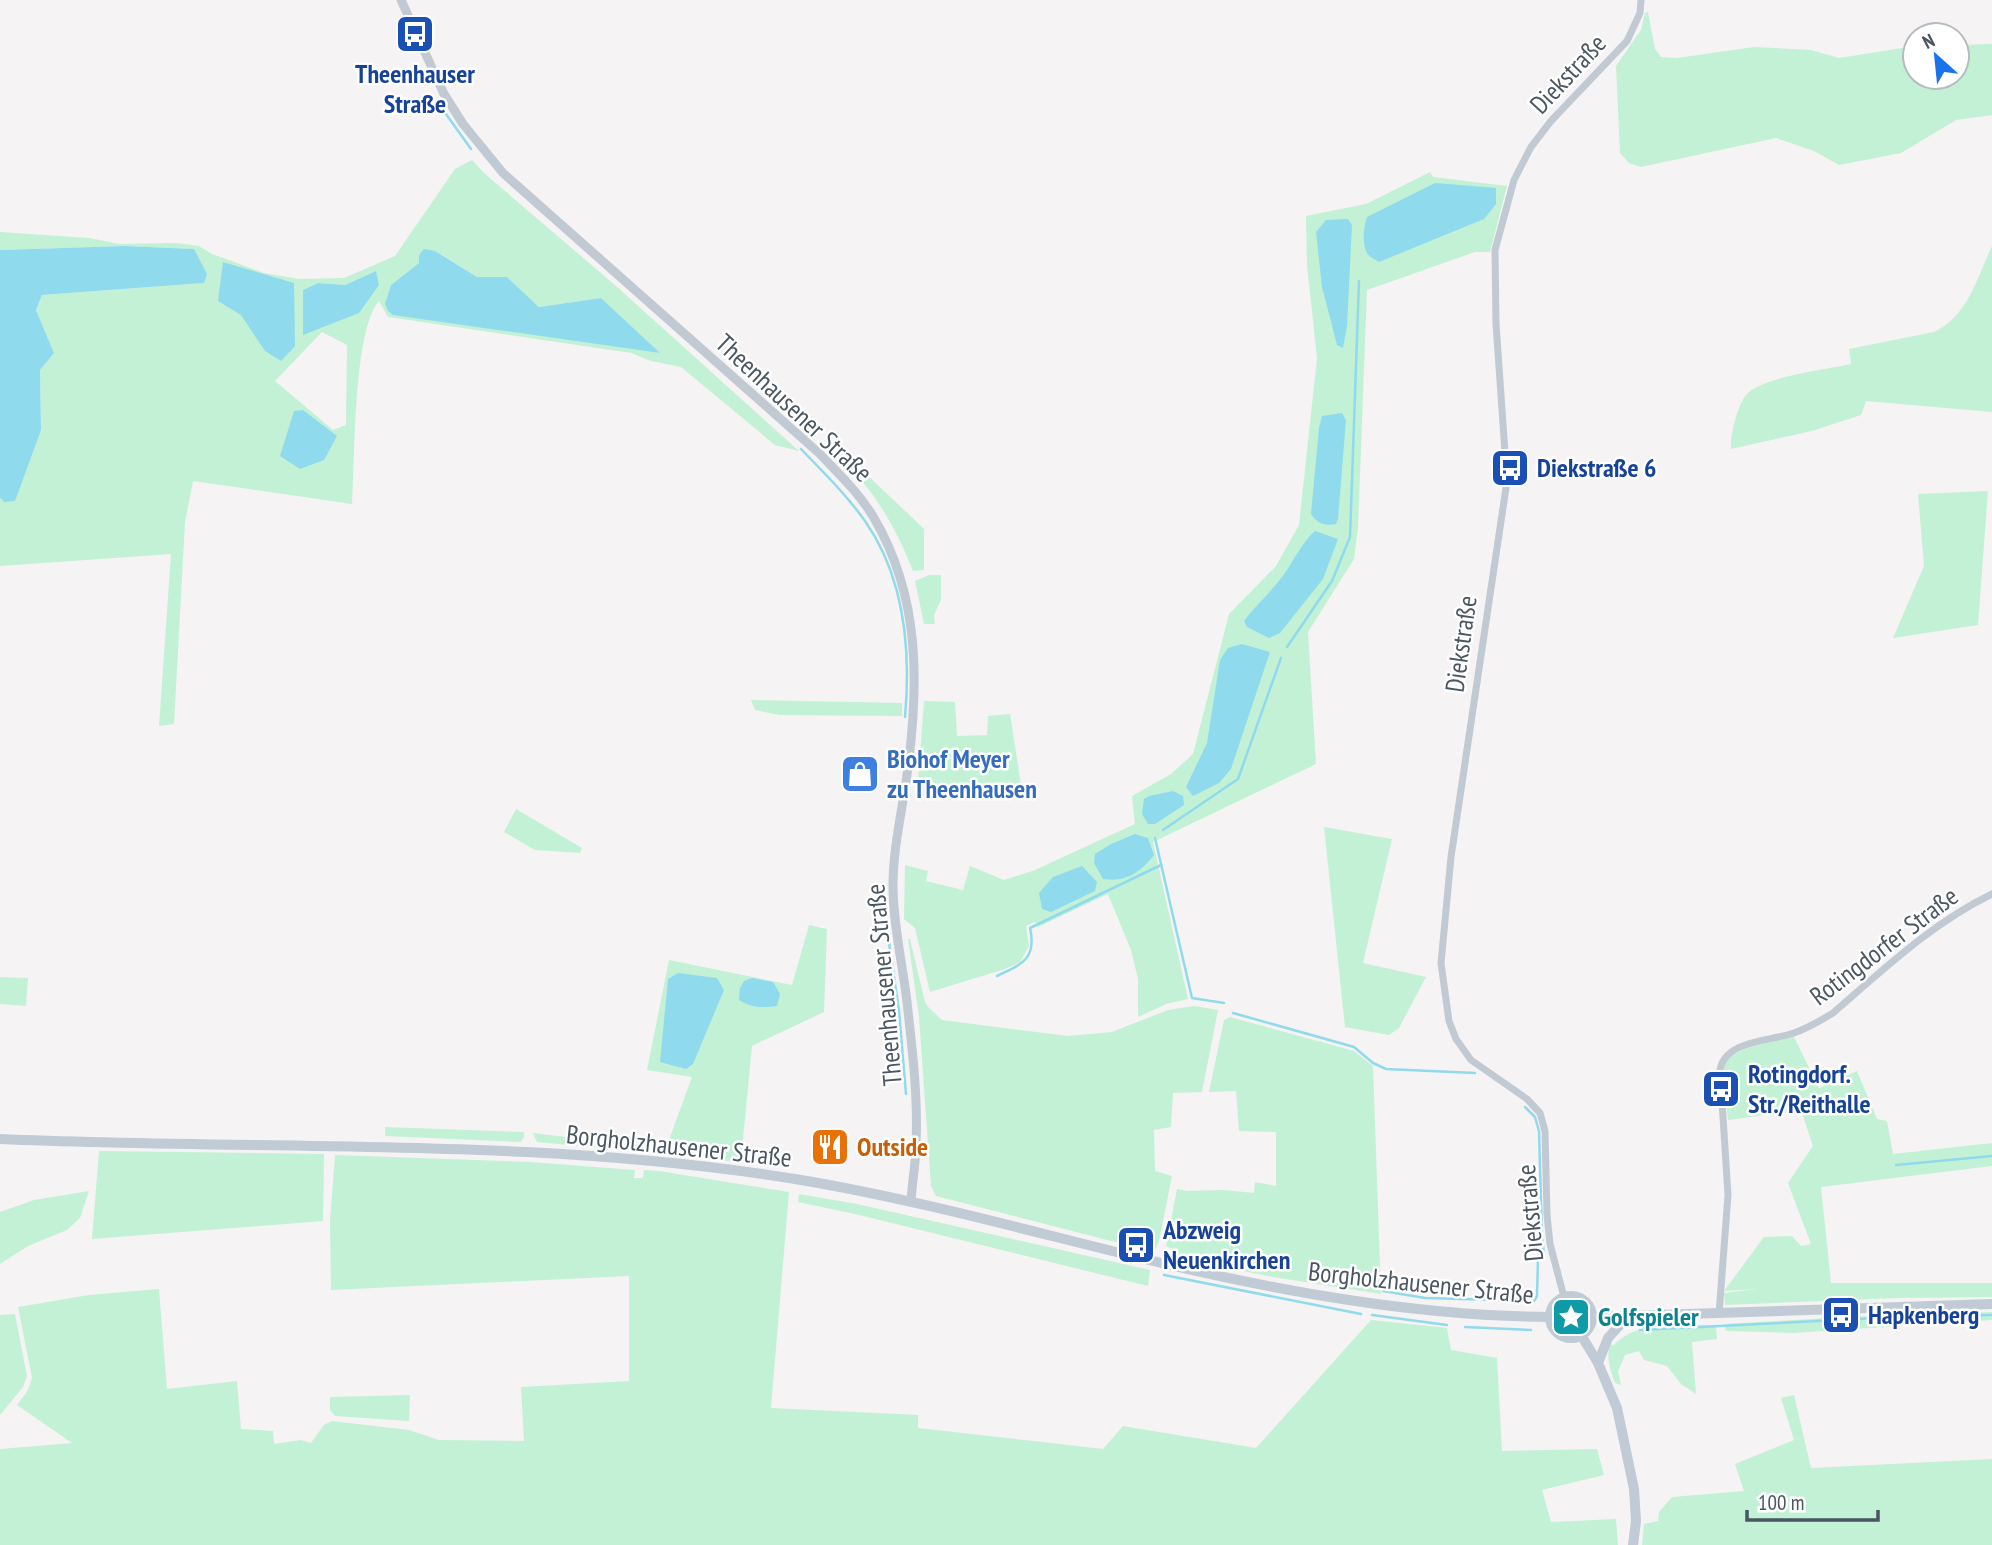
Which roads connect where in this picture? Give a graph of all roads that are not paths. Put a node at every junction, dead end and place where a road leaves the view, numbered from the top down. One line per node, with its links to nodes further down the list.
1 (401, 0): 5 (street, Theenhausener Straße)
2 (1641, 0): 6 (street, Diekstraße)
3 (1992, 894): 8 (street, Rotingdorfer Straße)
4 (0, 1139): 5 (main road, Borgholzhausener Straße)
5 (911, 1202): 9 (main road, Borgholzhausener Straße)
6 (1564, 1297): 9 (main road); 11 (main road)
7 (1992, 1304): 8 (main road)
8 (1718, 1314): 10 (main road)
9 (1550, 1317): 12 (main road)
10 (1627, 1317): 11 (main road); 13 (main road)
11 (1592, 1318): 12 (main road)
12 (1581, 1335): 13 (main road)
13 (1598, 1363): 14 (main road)
14 (1633, 1545)

